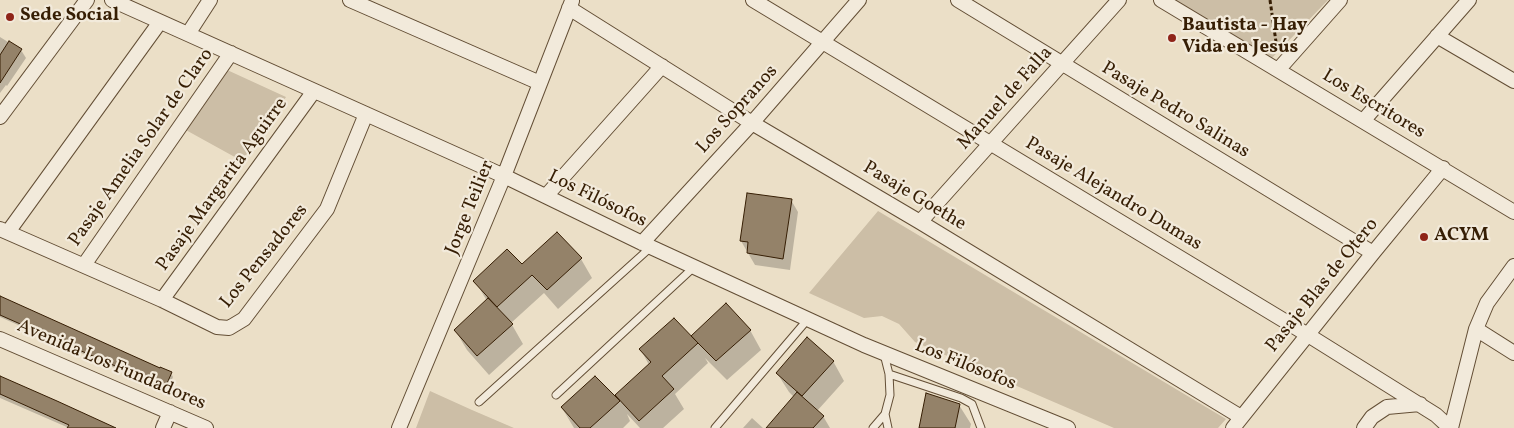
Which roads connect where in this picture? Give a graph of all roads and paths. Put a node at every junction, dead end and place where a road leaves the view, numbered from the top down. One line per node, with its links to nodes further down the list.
1 (86, 0): 26 (street)
2 (112, 0): 14 (street, Los Filósofos)
3 (210, 0): 15 (street)
4 (350, 0): 23 (street)
5 (753, 0): 17 (street, Pasaje Alejandro Dumas)
6 (858, 0): 17 (street, Los Sopranos)
7 (958, 0): 19 (street, Pasaje Pedro Salinas)
8 (1119, 0): 19 (street, Manuel de Falla)
9 (1161, 0): 21 (street, Los Escritores)
10 (1270, 0): 21 (path)
11 (1340, 0): 21 (street)
12 (1469, 0): 16 (street)
13 (571, 4): 20 (street, Pasaje Goethe); 23 (street, Jorge Teilier)
14 (160, 22): 15 (street, Los Filósofos); 35 (street)
15 (188, 34): 18 (street, Los Filósofos)
16 (1437, 36): 22 (street); 27 (street)
17 (823, 42): 28 (street, Los Sopranos); 29 (street, Pasaje Alejandro Dumas)
18 (231, 53): 24 (street, Los Filósofos); 38 (street, Pasaje Amelia Solar de Claro)
19 (1062, 64): 29 (street, Manuel de Falla); 37 (street, Pasaje Pedro Salinas)
20 (662, 66): 28 (street, Pasaje Goethe); 32 (street)
21 (1278, 70): 27 (street, Los Escritores)
22 (1514, 82)
23 (540, 83): 31 (street, Jorge Teilier)
24 (314, 91): 25 (street, Los Filósofos); 41 (street, Pasaje Margarita Aguirre)
25 (366, 114): 31 (street, Los Filósofos); 41 (street, Los Pensadores)
26 (0, 117)
27 (1363, 120): 30 (street, Los Escritores)
28 (752, 123): 34 (street, Pasaje Goethe); 36 (street, Los Sopranos)
29 (991, 144): 34 (street, Manuel de Falla); 44 (street, Pasaje Alejandro Dumas)
30 (1443, 168): 33 (street, Los Escritores); 37 (street, Pasaje Blas de Otero)
31 (504, 176): 32 (street, Los Filósofos); 57 (street, Jorge Teilier)
32 (546, 196): 36 (street, Los Filósofos)
33 (1514, 212)
34 (920, 222): 54 (street, Pasaje Goethe)
35 (4, 230): 38 (street, Los Pensadores)
36 (647, 245): 40 (street, Los Filósofos); 50 (lane)
37 (1373, 253): 44 (street, Pasaje Blas de Otero)
38 (84, 265): 41 (street, Los Pensadores)
39 (1514, 266): 43 (street)
40 (694, 267): 42 (street, Los Filósofos); 49 (lane)
41 (162, 300)
42 (808, 319): 47 (street, Los Filósofos); 58 (lane)
43 (1476, 329): 46 (street); 64 (street)
44 (1308, 335): 51 (street, Pasaje Alejandro Dumas); 54 (street, Pasaje Blas de Otero)
45 (0, 339): 52 (street, Avenida Los Fundadores)
46 (1514, 353)
47 (884, 354): 48 (lane); 62 (street, Los Filósofos)
48 (889, 374): 53 (lane); 61 (lane)
49 (556, 395)
50 (479, 402)
51 (1420, 404): 63 (street); 64 (street, Pasaje Alejandro Dumas)
52 (170, 412): 55 (street); 56 (street, Avenida Los Fundadores)
53 (884, 414): 59 (lane); 60 (lane)
54 (1237, 423)
55 (163, 428)
56 (206, 428)
57 (400, 428)
58 (715, 428)
59 (873, 428)
60 (888, 428)
61 (981, 428)
62 (1068, 428)
63 (1364, 428)
64 (1451, 428)

